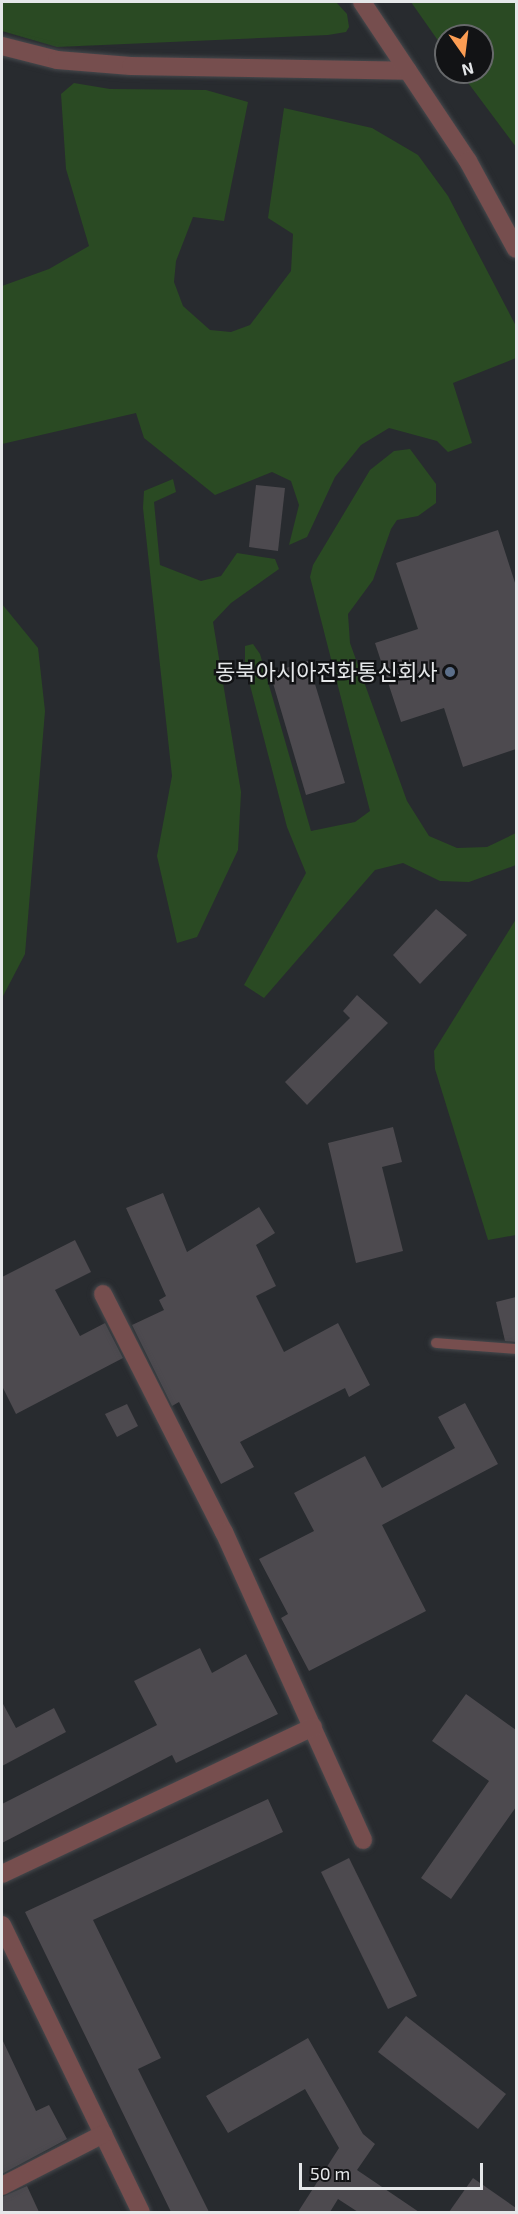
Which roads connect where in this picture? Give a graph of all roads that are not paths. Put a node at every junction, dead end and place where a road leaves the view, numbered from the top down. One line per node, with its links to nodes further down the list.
1 (362, 2): 3 (street)
2 (2, 46): 3 (street)
3 (408, 70): 4 (street)
4 (516, 249)
5 (103, 1294): 8 (street)
6 (436, 1343): 7 (lane)
7 (516, 1349)
8 (313, 1727): 9 (street); 10 (street)
9 (363, 1840)
10 (2, 1874)
11 (2, 1925): 12 (street)
12 (103, 2134): 13 (street); 14 (street)
13 (2, 2186)
14 (141, 2212)

